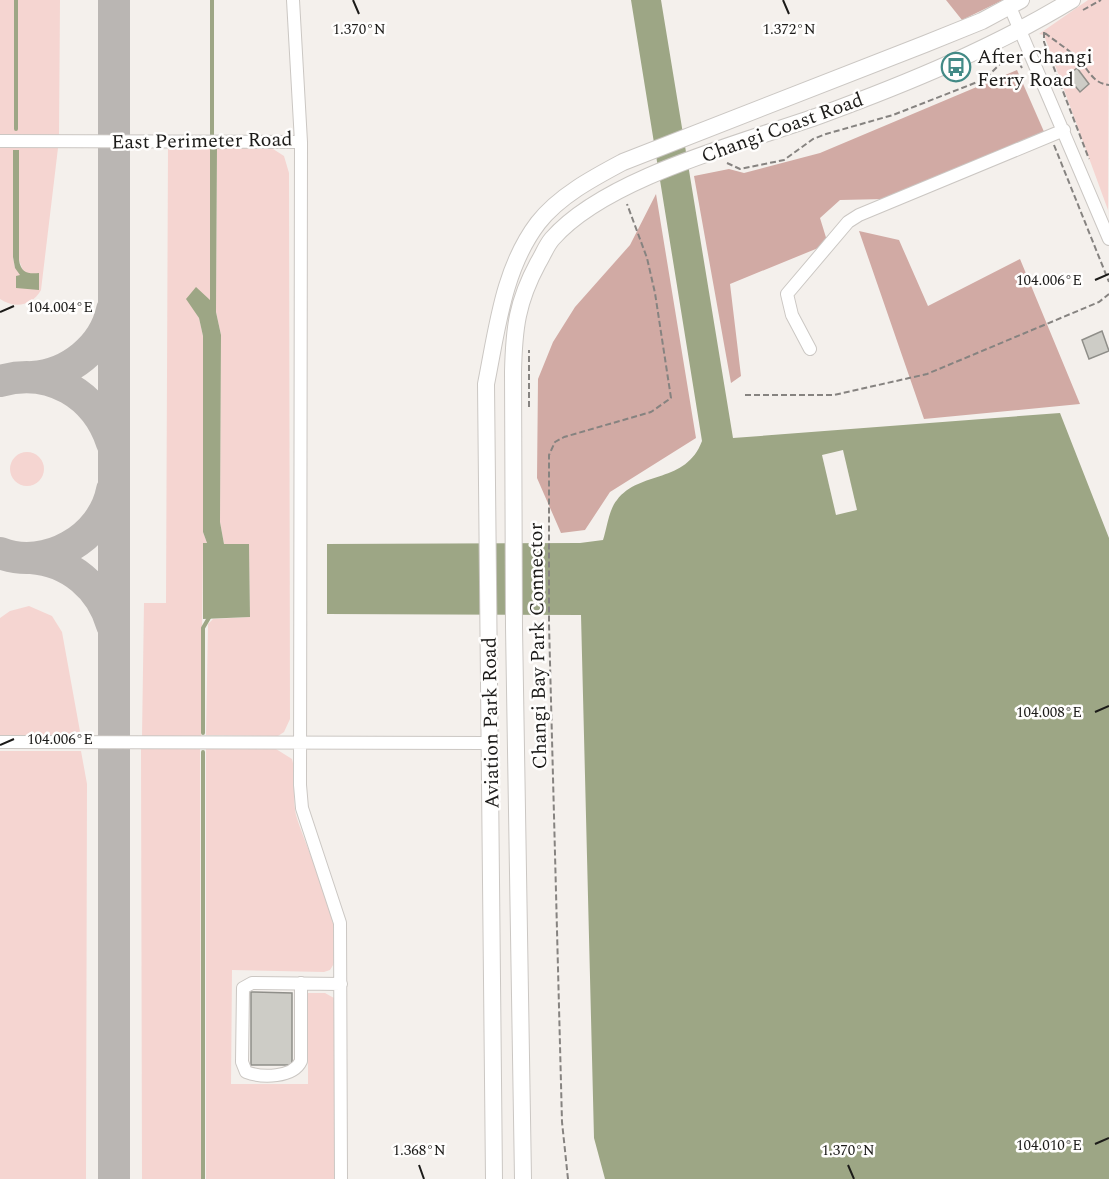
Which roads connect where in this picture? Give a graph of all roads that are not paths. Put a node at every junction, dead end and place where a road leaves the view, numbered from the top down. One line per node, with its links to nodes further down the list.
1 (293, 0): 9 (street, East Perimeter Road)
2 (1072, 0): 4 (main road, Changi Coast Road)
3 (1016, 4): 4 (street); 5 (main road, Changi Coast Road)
4 (1020, 31): 6 (main road, Changi Coast Road); 7 (street)
5 (839, 78): 6 (main road); 11 (main road, Changi Coast Road)
6 (852, 103): 12 (main road, Changi Coast Road)
7 (1064, 130): 10 (street); 13 (street)
8 (0, 141): 9 (street, East Perimeter Road)
9 (301, 142): 15 (street)
10 (1109, 239)
11 (512, 270): 16 (main road, Aviation Park Road)
12 (524, 290): 21 (main road, Aviation Park Road)
13 (810, 349)
14 (0, 742): 15 (street)
15 (299, 742): 16 (street); 18 (street)
16 (489, 742): 20 (main road, Aviation Park Road)
17 (301, 983): 17 (street); 18 (street)
18 (341, 984): 19 (street)
19 (341, 1179)
20 (494, 1179)
21 (523, 1179)

